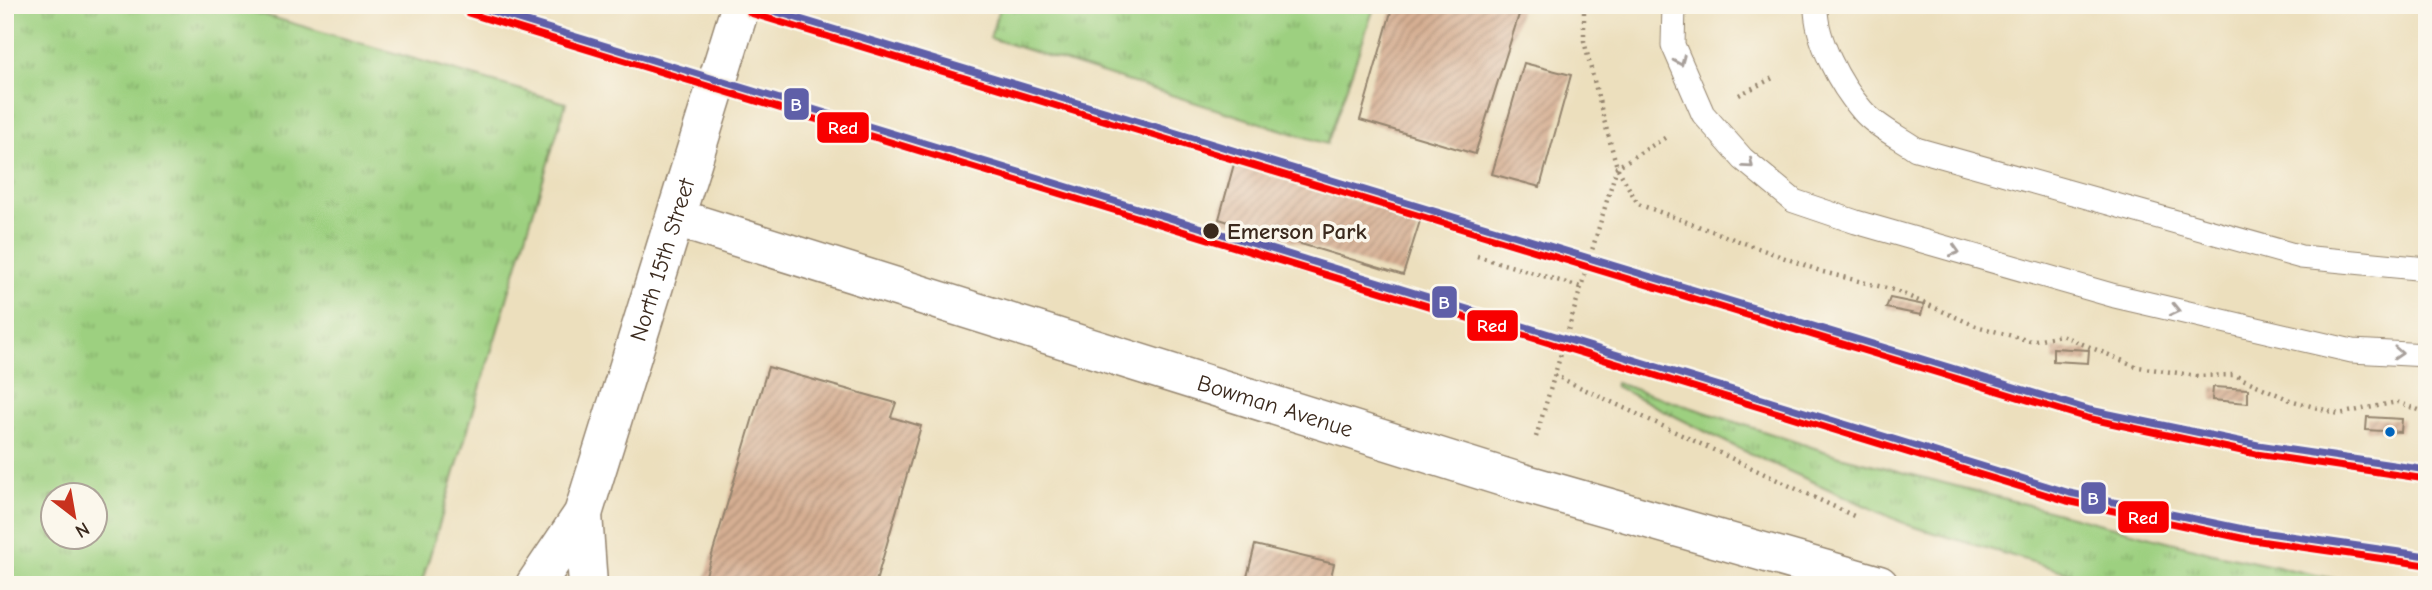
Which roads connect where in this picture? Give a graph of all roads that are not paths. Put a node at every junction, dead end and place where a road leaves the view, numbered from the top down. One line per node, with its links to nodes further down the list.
1 (741, 5): 4 (street, North 15th Street)
2 (1674, 5): 6 (lane, one-way to 6)
3 (1816, 5): 5 (lane)
4 (676, 218): 7 (street, North 15th Street); 10 (street, Bowman Avenue)
5 (2427, 269)
6 (2427, 355)
7 (583, 513): 8 (street, North 15th Street); 9 (street, North 15th Street)
8 (535, 585)
9 (588, 585)
10 (1879, 585)

